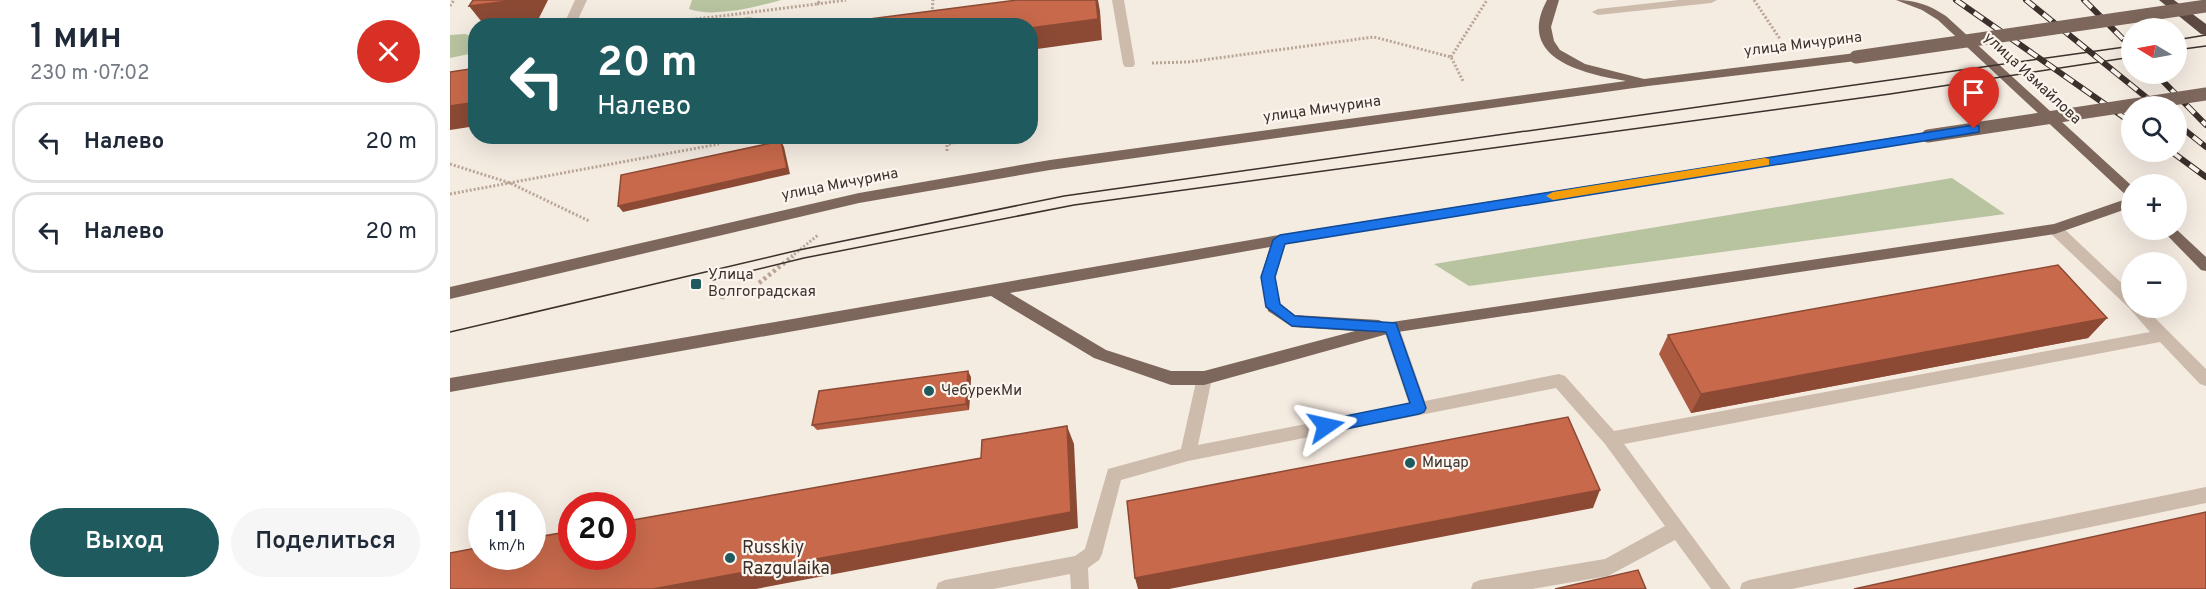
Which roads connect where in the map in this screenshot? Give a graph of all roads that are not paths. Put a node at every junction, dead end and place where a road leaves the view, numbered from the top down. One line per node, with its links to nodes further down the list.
1 (581, 0): 9 (lane)
2 (1118, 0): 11 (lane)
3 (1553, 0): 12 (main road)
4 (1710, 0): 8 (lane)
5 (1902, 0): 14 (main road, улица Измайлова)
6 (2166, 0): 10 (highway)
7 (2206, 6): 12 (main road, улица Мичурина, bridge)
8 (1598, 12)
9 (573, 18)
10 (2206, 31)
11 (1129, 64)
12 (1648, 82): 22 (main road, улица Мичурина)
13 (2206, 94): 17 (main road, bridge)
14 (2121, 184)
15 (2121, 206): 16 (main road)
16 (2055, 229): 21 (lane); 24 (main road)
17 (1280, 240): 20 (main road); 24 (main road)
18 (2179, 240): 19 (main road)
19 (2206, 266)
20 (994, 291): 26 (main road); 28 (main road)
21 (2121, 292)
22 (450, 293)
23 (2146, 318): 25 (lane)
24 (1391, 327): 26 (main road); 29 (lane)
25 (2164, 335): 27 (lane); 30 (lane)
26 (1204, 378): 31 (lane)
27 (2206, 379)
28 (450, 385)
29 (1419, 408): 30 (lane); 31 (lane)
30 (1611, 439): 33 (lane)
31 (1188, 454): 34 (lane)
32 (2206, 495): 40 (lane)
33 (1677, 529): 35 (lane); 39 (lane)
34 (1079, 564): 36 (lane); 37 (lane)
35 (1500, 587): 38 (lane)
36 (945, 589)
37 (1080, 589)
38 (1480, 589)
39 (1722, 589)
40 (1749, 589)

